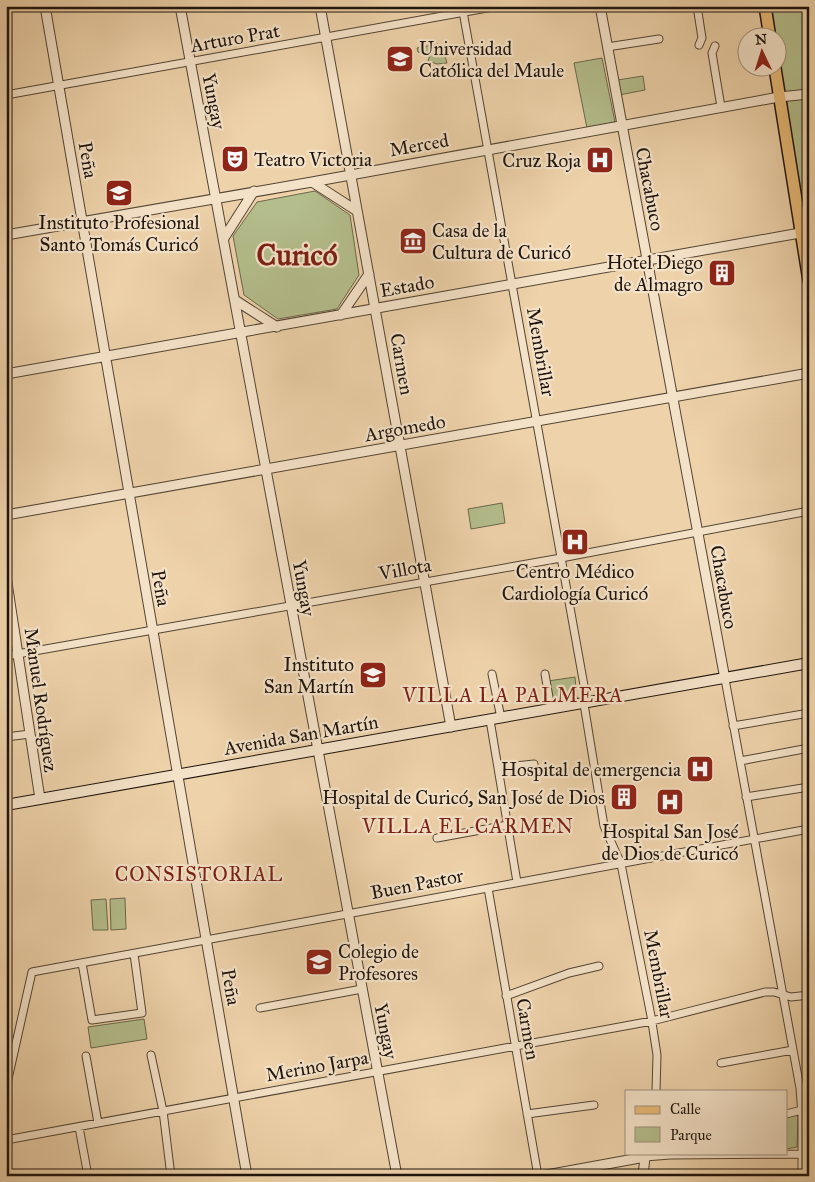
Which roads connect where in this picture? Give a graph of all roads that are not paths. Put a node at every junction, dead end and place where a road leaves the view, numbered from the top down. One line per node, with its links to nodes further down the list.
1 (45, 6): 17 (street, Peña)
2 (180, 6): 15 (street, Yungay)
3 (320, 6): 10 (street, Carmen)
4 (498, 6): 8 (street, Arturo Prat)
5 (600, 6): 14 (street, Chacabuco)
6 (697, 6): 12 (street)
7 (765, 6): 9 (main road)
8 (462, 10): 10 (street, Arturo Prat); 23 (street, Membrillar)
9 (768, 28)
10 (326, 38): 15 (street, Arturo Prat); 24 (street, Carmen)
11 (659, 39): 14 (street)
12 (699, 45)
13 (715, 46): 21 (street)
14 (608, 47): 22 (street, Chacabuco)
15 (191, 62): 17 (street, Arturo Prat); 27 (street, Yungay)
16 (776, 78): 20 (main road)
17 (59, 86): 19 (street, Arturo Prat); 29 (street, Peña)
18 (809, 94): 20 (street, Merced)
19 (6, 95)
20 (779, 96): 21 (street, Merced); 31 (main road)
21 (721, 107): 22 (street, Merced)
22 (622, 125): 23 (street, Merced); 35 (street, Chacabuco)
23 (488, 150): 24 (street, Merced); 38 (street, Membrillar)
24 (351, 174): 25 (street, Merced); 28 (street, Carmen)
25 (312, 182): 26 (street, Merced); 28 (street)
26 (254, 191): 27 (street, Merced); 33 (street)
27 (216, 198): 29 (street, Merced); 33 (street, Yungay)
28 (357, 211): 36 (street, Carmen)
29 (82, 221): 32 (street, Merced); 44 (street, Peña)
30 (809, 223): 31 (main road)
31 (800, 233): 34 (main road); 35 (street, Estado); 37 (main road)
32 (6, 234)
33 (224, 238): 39 (street, Yungay)
34 (809, 243)
35 (647, 260): 38 (street, Estado); 47 (street, Chacabuco)
36 (369, 274): 40 (street, Carmen); 41 (street)
37 (809, 282)
38 (512, 285): 40 (street, Estado); 48 (street, Membrillar)
39 (235, 300): 42 (street); 43 (street, Yungay)
40 (375, 309): 41 (street, Estado); 49 (street, Carmen)
41 (341, 315): 42 (street, Estado)
42 (277, 327): 43 (street, Estado)
43 (241, 334): 44 (street, Estado); 50 (street, Yungay)
44 (105, 357): 46 (street, Estado); 51 (street, Peña)
45 (809, 373): 47 (street, Argomedo)
46 (6, 374)
47 (673, 397): 48 (street, Argomedo); 54 (street, Chacabuco)
48 (536, 421): 49 (street, Argomedo); 55 (street, Membrillar)
49 (400, 445): 50 (street, Argomedo); 57 (street, Carmen)
50 (266, 469): 51 (street, Argomedo); 58 (street, Yungay)
51 (128, 494): 53 (street, Argomedo); 59 (street, Peña)
52 (809, 511): 54 (street, Villota)
53 (6, 515)
54 (698, 532): 55 (street, Villota); 65 (street, Chacabuco)
55 (561, 558): 57 (street, Villota); 66 (street, Membrillar)
56 (6, 576): 60 (street, Manuel Rodríguez)
57 (425, 582): 58 (street, Villota); 71 (street, Carmen)
58 (291, 606): 59 (street, Villota); 75 (street, Yungay)
59 (152, 631): 60 (street, Villota); 79 (street, Peña)
60 (18, 654): 61 (street, Villota); 72 (street, Manuel Rodríguez)
61 (6, 656)
62 (809, 663): 65 (main road, Avenida San Martín)
63 (492, 674): 69 (street)
64 (545, 674): 67 (street)
65 (725, 679): 66 (main road, Avenida San Martín); 70 (street, Chacabuco)
66 (584, 704): 67 (main road, Avenida San Martín); 88 (street, Membrillar)
67 (551, 709): 69 (main road, Avenida San Martín)
68 (809, 713): 70 (street)
69 (495, 719): 71 (main road, Avenida San Martín); 78 (street)
70 (733, 726): 76 (street, Chacabuco)
71 (451, 727): 75 (main road, Avenida San Martín)
72 (30, 734): 73 (street); 82 (street, Manuel Rodríguez)
73 (6, 737)
74 (809, 748): 76 (street)
75 (317, 750): 79 (main road, Avenida San Martín); 91 (street, Yungay)
76 (740, 760): 81 (street, Chacabuco)
77 (534, 764): 78 (street)
78 (498, 768): 84 (street)
79 (177, 775): 82 (main road, Avenida San Martín); 92 (street, Peña)
80 (809, 787): 81 (street)
81 (746, 797): 87 (street, Chacabuco)
82 (40, 799): 83 (main road, Avenida San Martín)
83 (6, 805)
84 (508, 825): 86 (street); 89 (street)
85 (809, 829): 87 (street, Buen Pastor)
86 (438, 838)
87 (754, 839): 88 (street, Buen Pastor); 98 (street, Chacabuco)
88 (620, 864): 89 (street, Buen Pastor); 101 (street, Membrillar)
89 (517, 882): 90 (street, Buen Pastor)
90 (488, 888): 91 (street, Buen Pastor); 99 (street, Carmen)
91 (348, 914): 92 (street, Buen Pastor); 96 (street, Yungay)
92 (206, 940): 93 (street, Buen Pastor); 111 (street, Peña)
93 (134, 954): 94 (street, Buen Pastor); 94 (street)
94 (82, 963): 108 (street, Buen Pastor)
95 (599, 966): 99 (street)
96 (362, 990): 100 (street); 107 (street, Yungay)
97 (809, 994): 98 (street, Merino Jarpa)
98 (783, 995): 101 (street, Merino Jarpa); 103 (street, Chacabuco)
99 (506, 996): 102 (street, Carmen)
100 (260, 1008)
101 (652, 1021): 102 (street, Merino Jarpa); 110 (street, Membrillar)
102 (515, 1046): 107 (street, Merino Jarpa); 115 (street, Carmen)
103 (793, 1050): 106 (street); 113 (street, Chacabuco)
104 (151, 1055): 114 (street)
105 (86, 1056): 117 (street)
106 (721, 1063)
107 (378, 1072): 111 (street, Merino Jarpa); 125 (street, Yungay)
108 (7, 1079): 109 (street)
109 (6, 1088)
110 (656, 1090)
111 (233, 1098): 114 (street, Merino Jarpa); 124 (street, Peña)
112 (594, 1105): 115 (street)
113 (802, 1110): 116 (street); 120 (street, Chacabuco)
114 (162, 1111): 117 (street, Merino Jarpa); 123 (street)
115 (527, 1114): 126 (street, Carmen)
116 (788, 1114)
117 (98, 1123): 118 (street, Merino Jarpa)
118 (79, 1126): 119 (street, Merino Jarpa); 122 (street)
119 (6, 1140)
120 (802, 1154): 121 (street); 128 (street, Chacabuco)
121 (646, 1155): 126 (street); 127 (street)
122 (88, 1176)
123 (171, 1176)
124 (247, 1176)
125 (397, 1176)
126 (540, 1176)
127 (643, 1176)
128 (802, 1176)

